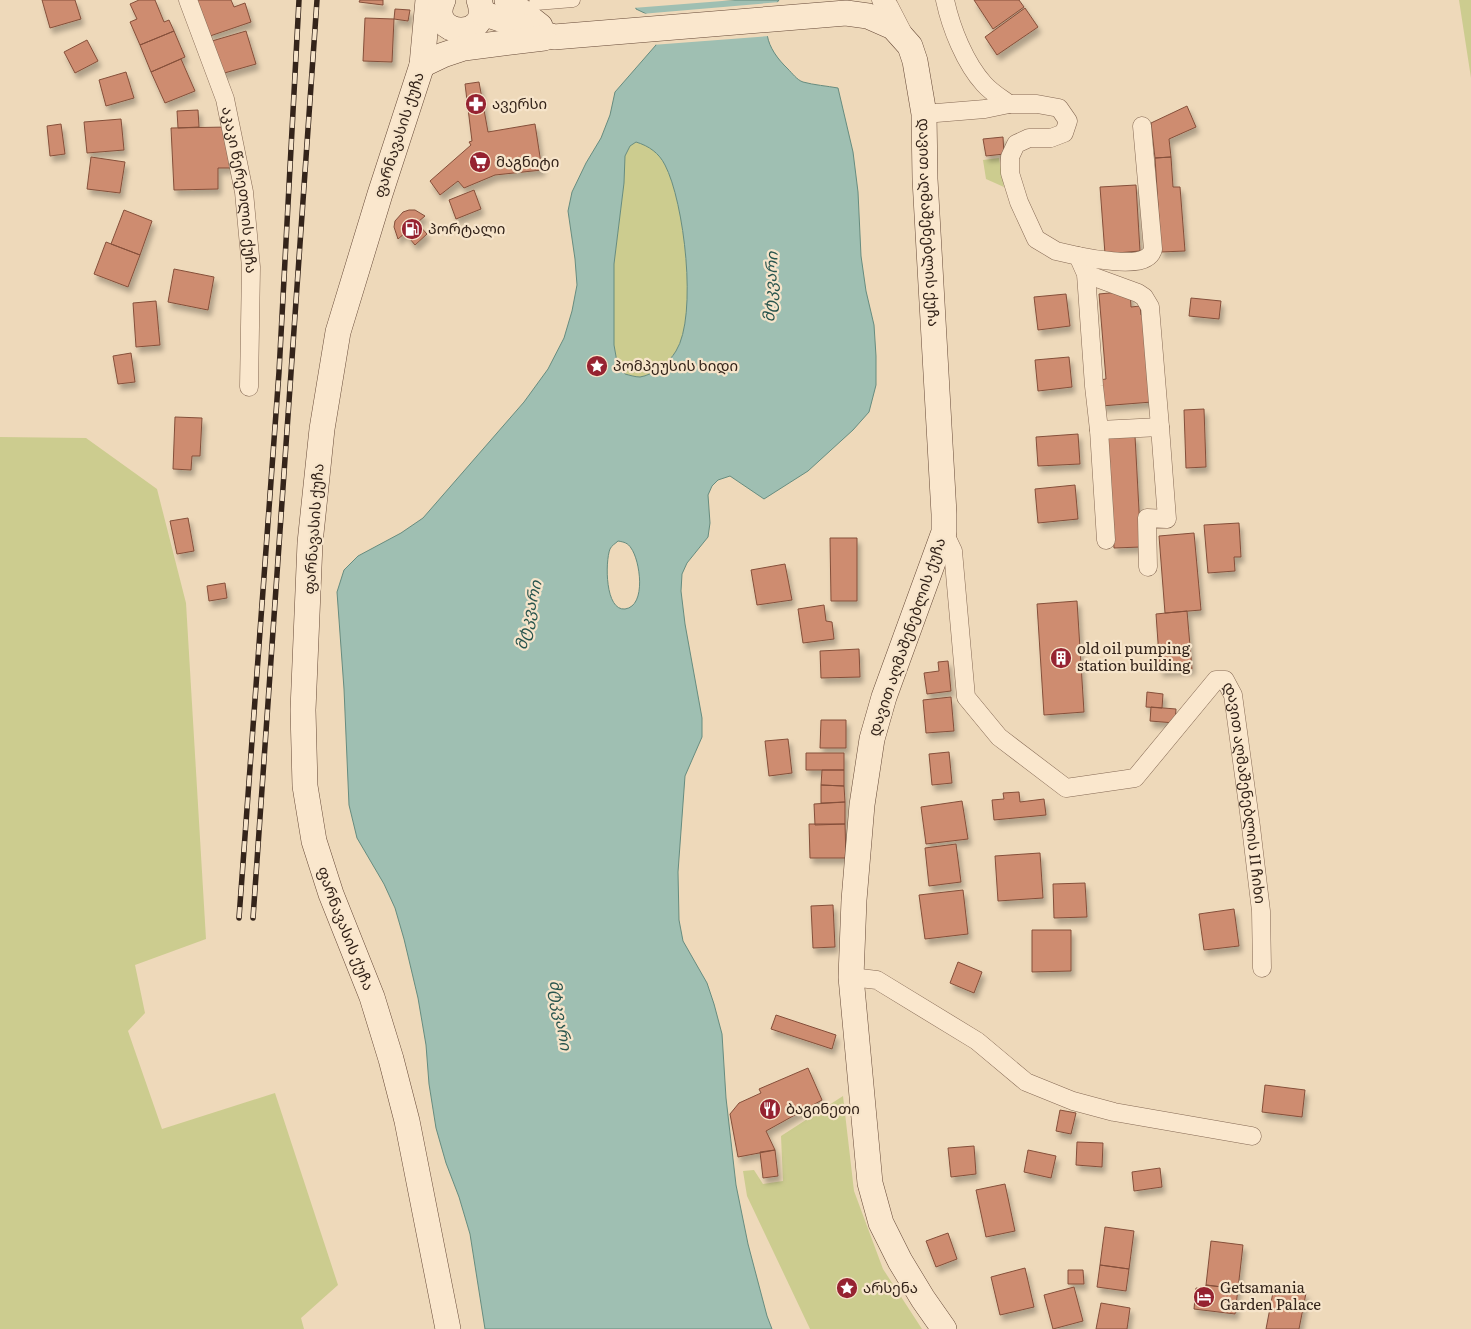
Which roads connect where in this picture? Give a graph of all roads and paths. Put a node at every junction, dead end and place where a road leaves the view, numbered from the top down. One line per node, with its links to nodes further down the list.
1 (188, 0): 20 (street, აკაკი წერეთლის ქუჩა)
2 (428, 0): 14 (main road)
3 (443, 0): 11 (main road)
4 (507, 0): 12 (main road)
5 (567, 0): 6 (street); 9 (street)
6 (573, 0)
7 (881, 0): 13 (street, დავით აღმაშენებლის ქუჩა)
8 (945, 0): 15 (street)
9 (536, 2)
10 (480, 6): 11 (main road); 12 (main road)
11 (453, 30): 14 (main road)
12 (562, 36): 13 (main road, დავით აღმაშენებლის ქუჩა); 14 (main road, დავით აღმაშენებლის ქუჩა)
13 (910, 46): 16 (main road, დავით აღმაშენებლის ქუჩა)
14 (422, 65): 29 (main road, ფარნავასის ქუჩა)
15 (1009, 104): 16 (street); 18 (street)
16 (924, 114): 23 (main road, დავით აღმაშენებლის ქუჩა)
17 (1142, 126): 18 (street)
18 (1078, 256): 19 (street)
19 (1086, 274): 21 (street); 22 (street)
20 (249, 387)
21 (1160, 427): 22 (street); 25 (street)
22 (1099, 430): 24 (street)
23 (944, 532): 26 (street, დავით აღმაშენებლის II ჩიხი); 27 (main road, დავით აღმაშენებლის ქუჩა)
24 (1106, 540)
25 (1148, 567)
26 (1262, 968)
27 (851, 977): 28 (street); 30 (main road, დავით აღმაშენებლის ქუჩა)
28 (1252, 1136)
29 (448, 1329)
30 (944, 1329)

